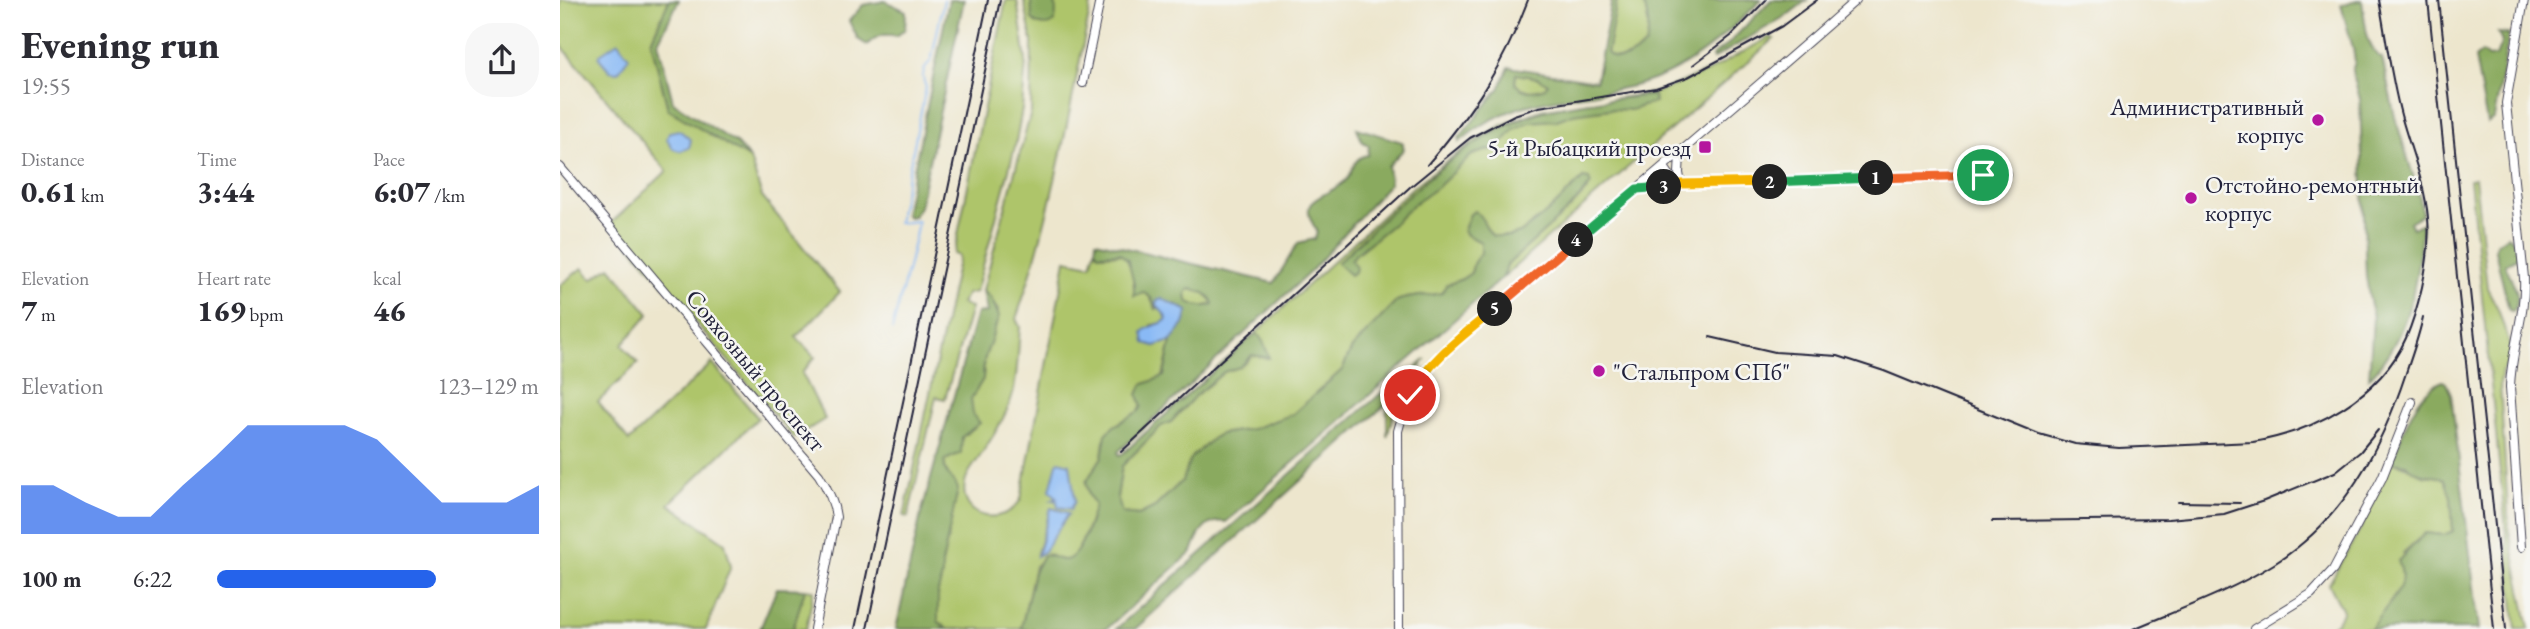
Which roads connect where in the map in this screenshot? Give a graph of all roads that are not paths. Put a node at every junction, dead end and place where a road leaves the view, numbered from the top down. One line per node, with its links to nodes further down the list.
1 (1100, 0): 4 (street)
2 (1856, 0): 5 (street)
3 (2524, 0): 12 (street)
4 (1083, 83)
5 (1680, 154): 7 (street); 9 (street)
6 (560, 167): 13 (street, Совхозный проспект)
7 (1664, 167): 9 (street); 10 (street)
8 (2006, 174): 9 (street)
9 (1681, 184): 10 (street)
10 (1637, 189): 14 (street)
11 (2412, 402): 15 (street)
12 (2521, 547)
13 (814, 629)
14 (1399, 629)
15 (2255, 629)

